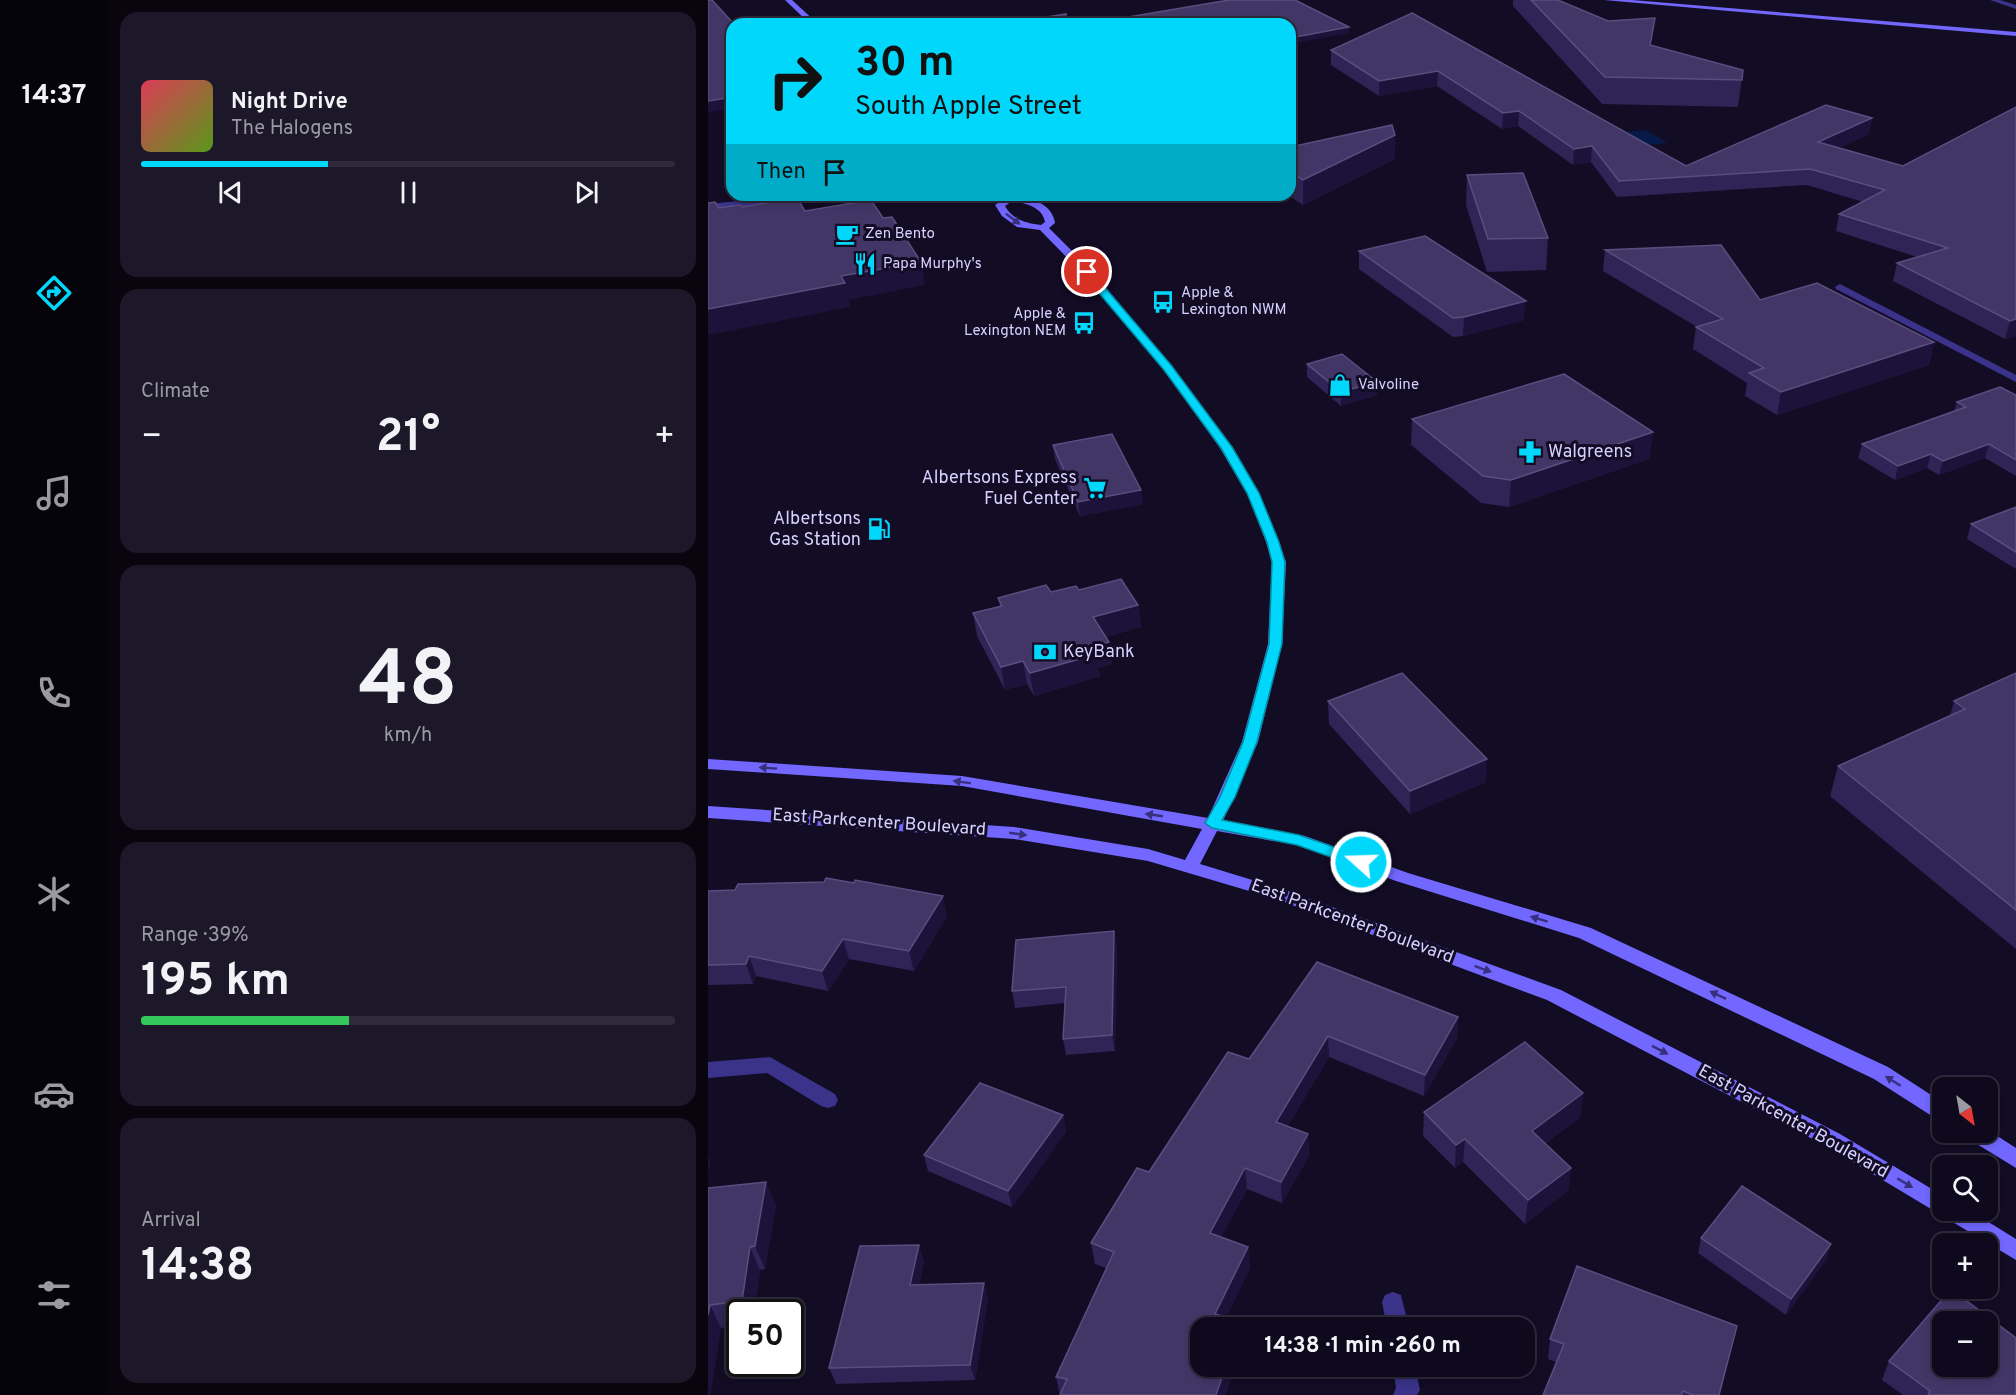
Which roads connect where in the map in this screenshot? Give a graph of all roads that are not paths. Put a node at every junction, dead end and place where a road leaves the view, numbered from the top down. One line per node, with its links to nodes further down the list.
1 (788, 0): 5 (main road)
2 (1607, 0): 6 (main road)
3 (1993, 0): 4 (street)
4 (2015, 6)
5 (808, 18)
6 (2016, 34)
7 (768, 201): 10 (street)
8 (1004, 201): 11 (main road, one-way to 11)
9 (1029, 201): 11 (main road)
10 (708, 207)
11 (1043, 228): 16 (main road)
12 (1840, 287): 13 (street)
13 (2016, 379)
14 (708, 764): 16 (main road, one-way to 14)
15 (708, 812): 17 (main road, East Parkcenter Boulevard, one-way to 17)
16 (1212, 823): 17 (main road); 20 (main road, one-way to 16)
17 (1190, 867): 23 (main road, East Parkcenter Boulevard, one-way to 23)
18 (708, 1070): 19 (street)
19 (828, 1100)
20 (1932, 1106)
21 (1991, 1143): 22 (main road)
22 (2016, 1159)
23 (1932, 1200)
24 (1968, 1221): 25 (main road)
25 (2016, 1250)
26 (1393, 1302): 27 (street)
27 (1396, 1317)
28 (1406, 1377): 29 (street)
29 (1405, 1395)

